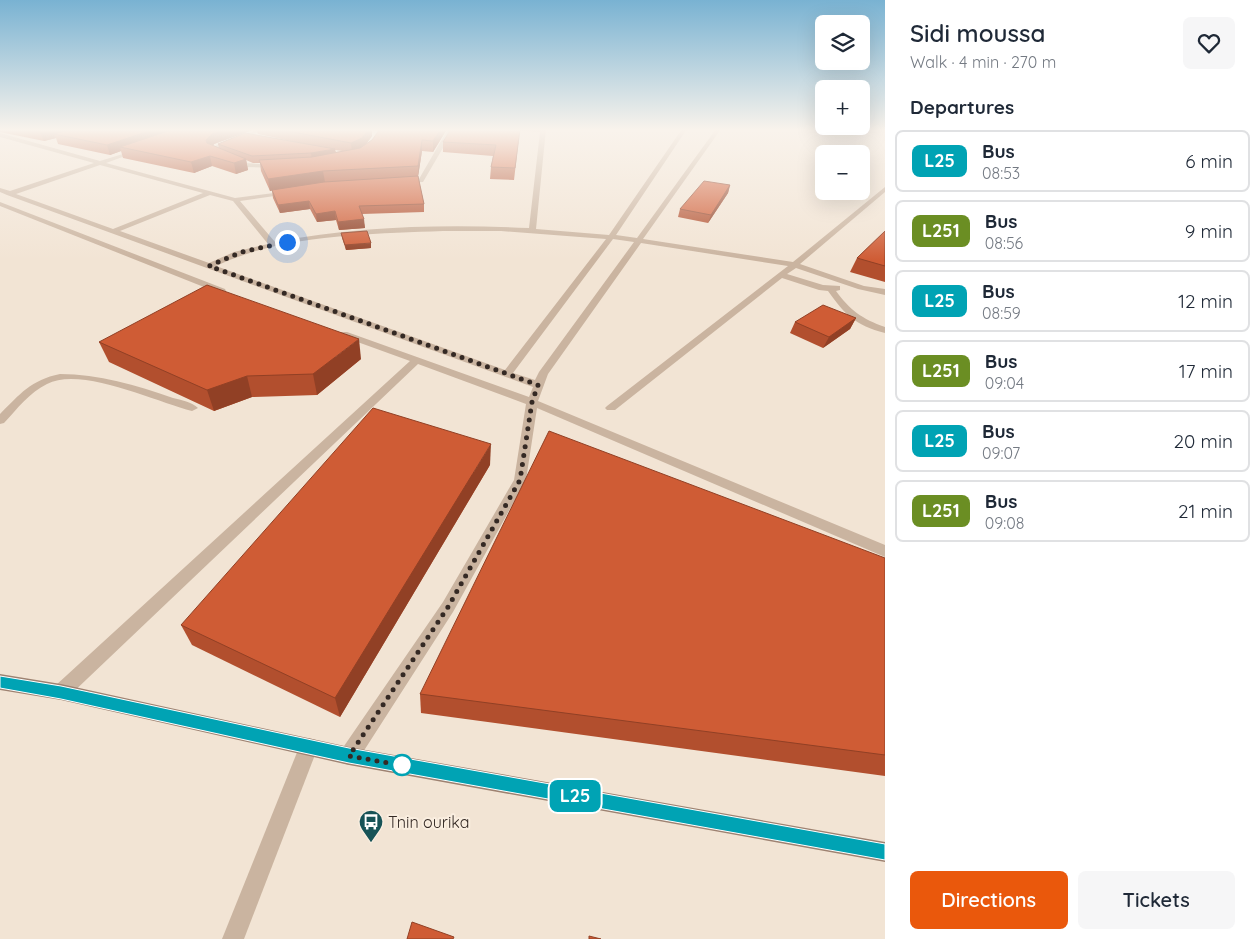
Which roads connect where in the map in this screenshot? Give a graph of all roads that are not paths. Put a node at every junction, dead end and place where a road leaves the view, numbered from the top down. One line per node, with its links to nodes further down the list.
1 (48, 173): 9 (street)
2 (71, 173): 13 (street)
3 (139, 173): 12 (street)
4 (427, 173): 8 (street)
5 (538, 173): 17 (street)
6 (654, 173): 19 (street)
7 (687, 173): 20 (street)
8 (393, 183)
9 (0, 189): 13 (street)
10 (298, 190): 15 (street)
11 (883, 192): 23 (street)
12 (209, 193): 15 (street); 18 (street)
13 (11, 194): 14 (street); 18 (street)
14 (0, 198)
15 (235, 200): 21 (street)
16 (0, 204): 25 (street)
17 (532, 230): 19 (street); 21 (street)
18 (114, 231): 22 (street)
19 (611, 237): 20 (street); 36 (street)
20 (640, 240): 23 (street); 37 (street)
21 (272, 244): 24 (street)
22 (182, 256): 24 (street); 25 (street)
23 (794, 265): 27 (street); 28 (street)
24 (209, 266): 26 (street)
25 (157, 267): 29 (street)
26 (232, 274): 29 (street); 36 (street)
27 (780, 275): 30 (street); 40 (street)
28 (844, 281): 30 (street); 31 (street)
29 (208, 287): 32 (street)
30 (831, 289): 33 (street)
31 (885, 292)
32 (235, 296)
33 (885, 330)
34 (335, 331): 35 (street)
35 (417, 360): 38 (street); 44 (street)
36 (507, 374): 37 (street)
37 (538, 385): 38 (street)
38 (532, 402): 42 (street); 46 (street)
39 (192, 408): 41 (street)
40 (611, 408)
41 (0, 420)
42 (885, 551)
43 (0, 682): 44 (street)
44 (61, 692): 45 (street)
45 (309, 747): 46 (street); 48 (street)
46 (349, 756): 47 (street)
47 (885, 852)
48 (233, 939)

